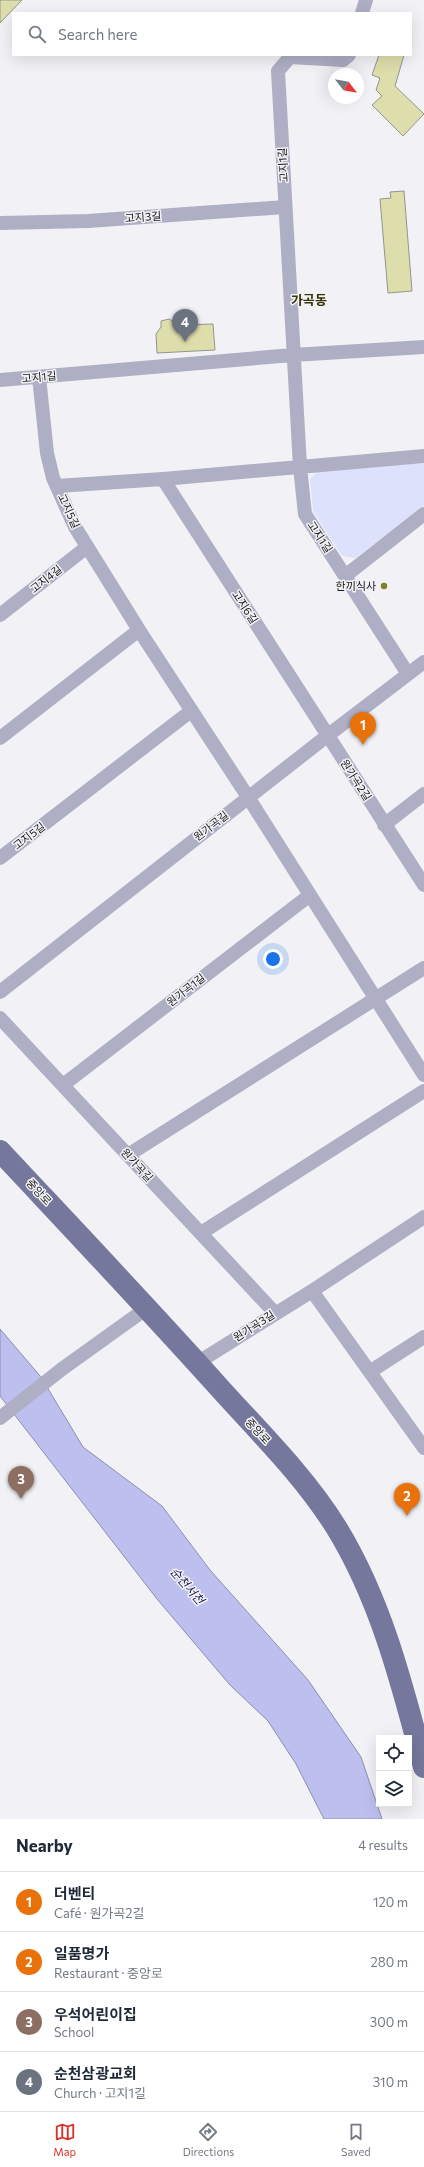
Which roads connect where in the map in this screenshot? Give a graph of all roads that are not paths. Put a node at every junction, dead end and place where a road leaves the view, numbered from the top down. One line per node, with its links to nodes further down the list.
1 (366, 0): 2 (street)
2 (362, 12)
3 (348, 56): 4 (street, 고지1길)
4 (285, 207): 5 (street, 고지3길); 7 (street, 고지1길)
5 (0, 223)
6 (424, 347): 7 (street, 고지1길)
7 (293, 355): 8 (street, 고지1길); 11 (street, 고지1길)
8 (39, 377): 9 (street, 고지1길); 13 (street, 고지5길)
9 (0, 380)
10 (424, 456): 11 (street)
11 (300, 466): 12 (street); 16 (street, 고지1길)
12 (163, 479): 13 (street); 22 (street, 고지6길)
13 (57, 486): 15 (street, 고지5길)
14 (424, 514): 16 (street)
15 (87, 547): 17 (street, 고지4길); 18 (street, 고지5길)
16 (345, 576): 20 (street, 고지1길)
17 (2, 610)
18 (139, 630): 21 (street, 고지5길); 23 (street)
19 (424, 662): 20 (street, 원가곡길)
20 (408, 674): 22 (street, 원가곡길)
21 (191, 711): 25 (street, 고지5길); 27 (street, 고지5길)
22 (327, 736): 25 (street, 원가곡길); 26 (street, 원가곡2길)
23 (0, 738)
24 (424, 794): 26 (street)
25 (248, 797): 29 (street); 31 (street, 원가곡길)
26 (384, 825): 28 (street, 원가곡2길)
27 (0, 858)
28 (424, 885)
29 (310, 895): 32 (street); 35 (street, 원가곡1길)
30 (424, 968): 32 (street)
31 (0, 992)
32 (376, 999): 34 (street); 38 (street)
33 (0, 1018): 35 (street, 원가곡길)
34 (424, 1075)
35 (63, 1085): 38 (street, 원가곡길)
36 (424, 1091): 40 (street)
37 (0, 1151): 42 (main road, 중앙로)
38 (128, 1155): 40 (street, 원가곡길)
39 (424, 1217): 41 (street, 원가곡3길)
40 (200, 1233): 43 (street, 원가곡길)
41 (312, 1291): 43 (street, 원가곡3길); 46 (street)
42 (147, 1308): 45 (main road, 중앙로); 47 (street)
43 (275, 1313): 45 (street, 원가곡3길)
44 (424, 1338): 46 (street)
45 (197, 1363): 49 (main road, 중앙로)
46 (371, 1371): 48 (street)
47 (0, 1418)
48 (424, 1448)
49 (424, 1767)

